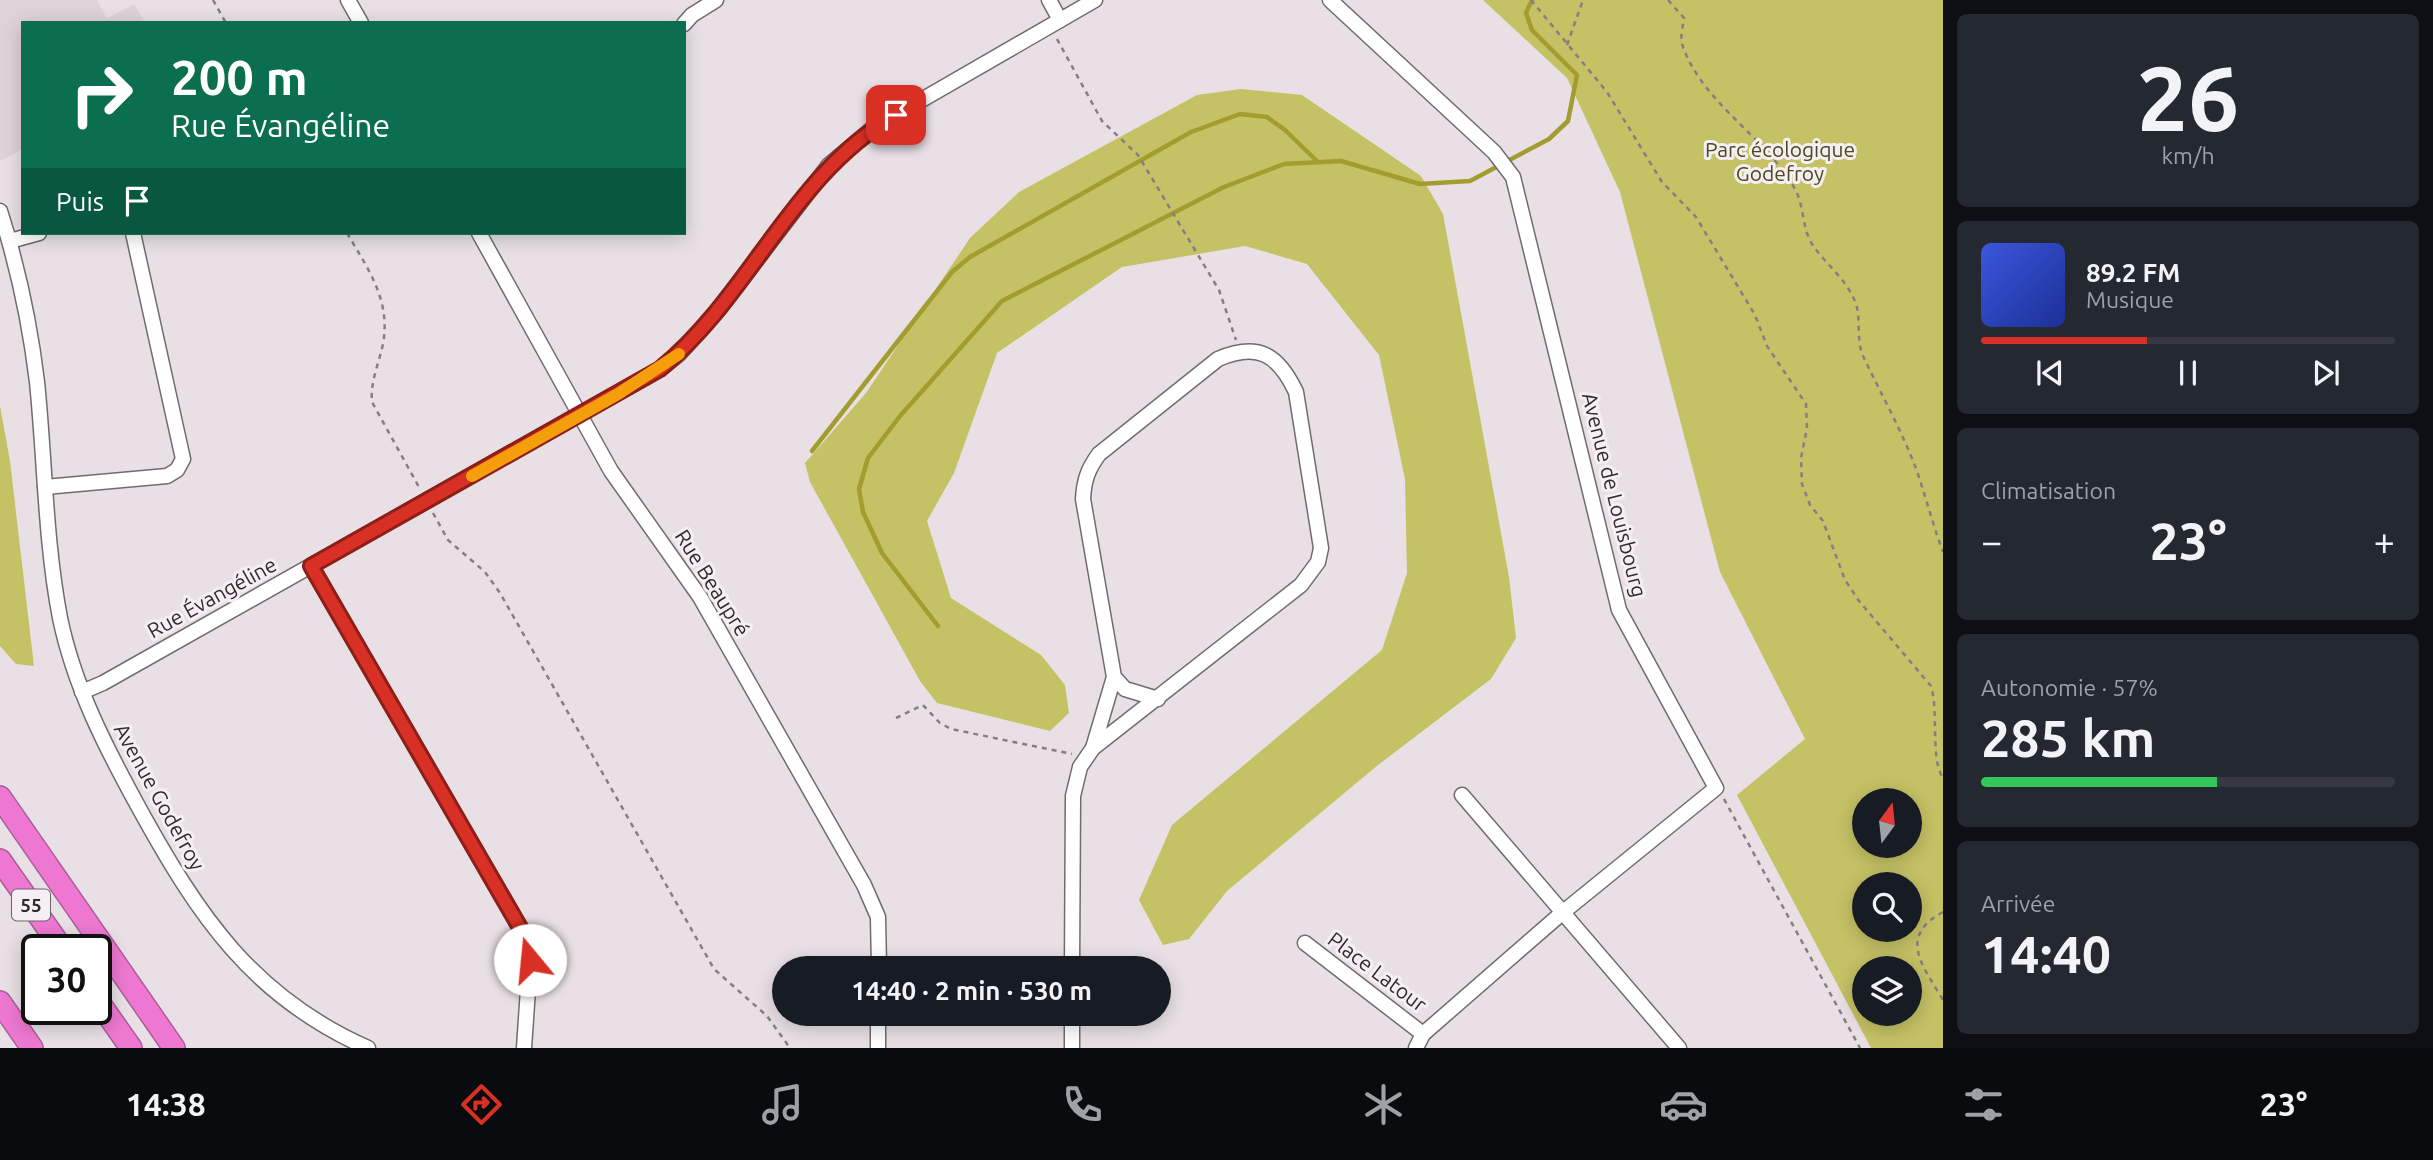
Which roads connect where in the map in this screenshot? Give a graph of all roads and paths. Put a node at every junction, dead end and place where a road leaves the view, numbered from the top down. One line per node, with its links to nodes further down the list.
1 (213, 0): 10 (path)
2 (716, 0): 12 (street)
3 (1049, 0): 13 (street)
4 (1095, 0): 13 (street, Rue Évangéline)
5 (1330, 0): 40 (street, Avenue de Louisbourg)
6 (1531, 0): 14 (path)
7 (1583, 0): 14 (path)
8 (1668, 0): 26 (path)
9 (354, 2): 11 (street)
10 (225, 21)
11 (360, 21)
12 (686, 22)
13 (1055, 23): 21 (path); 22 (street, Rue Évangéline)
14 (1567, 45): 34 (path)
15 (0, 211): 20 (street, Avenue Godefroy)
16 (32, 235): 20 (street)
17 (133, 235): 24 (street)
18 (348, 235): 23 (path)
19 (480, 235): 22 (street, Rue Beaupré)
20 (10, 241): 24 (street, Avenue Godefroy)
21 (1240, 350): 28 (street); 30 (street)
22 (580, 415): 27 (street, Rue Évangéline); 44 (street, Rue Beaupré)
23 (418, 486)
24 (46, 488): 29 (street, Avenue Godefroy)
25 (435, 516): 58 (path)
26 (1943, 552)
27 (311, 566): 29 (street, Rue Évangéline); 57 (street)
28 (1114, 677): 30 (street); 32 (street)
29 (82, 692): 56 (street, Avenue Godefroy)
30 (1158, 699): 32 (street)
31 (895, 718): 33 (path)
32 (1093, 748): 45 (street)
33 (1069, 752)
34 (1943, 778)
35 (1462, 795): 40 (street)
36 (0, 797): 41 (highway)
37 (1731, 808): 63 (path)
38 (0, 860): 42 (highway, 55)
39 (1943, 912): 46 (path)
40 (1562, 913): 51 (street, Avenue de Louisbourg); 62 (street)
41 (83, 916): 54 (highway); 55 (highway)
42 (52, 934)
43 (1305, 943): 51 (street, Place Latour)
44 (879, 956)
45 (1072, 956)
46 (1943, 1000)
47 (0, 1002): 52 (highway)
48 (112, 1021): 53 (highway)
49 (878, 1026): 59 (street)
50 (1072, 1026): 60 (street)
51 (1423, 1034): 61 (street, Avenue de Louisbourg)
52 (32, 1048)
53 (131, 1048)
54 (174, 1048)
55 (192, 1048)
56 (368, 1048)
57 (524, 1048)
58 (790, 1048)
59 (878, 1048)
60 (1072, 1048)
61 (1416, 1048)
62 (1679, 1048)
63 (1860, 1048)

